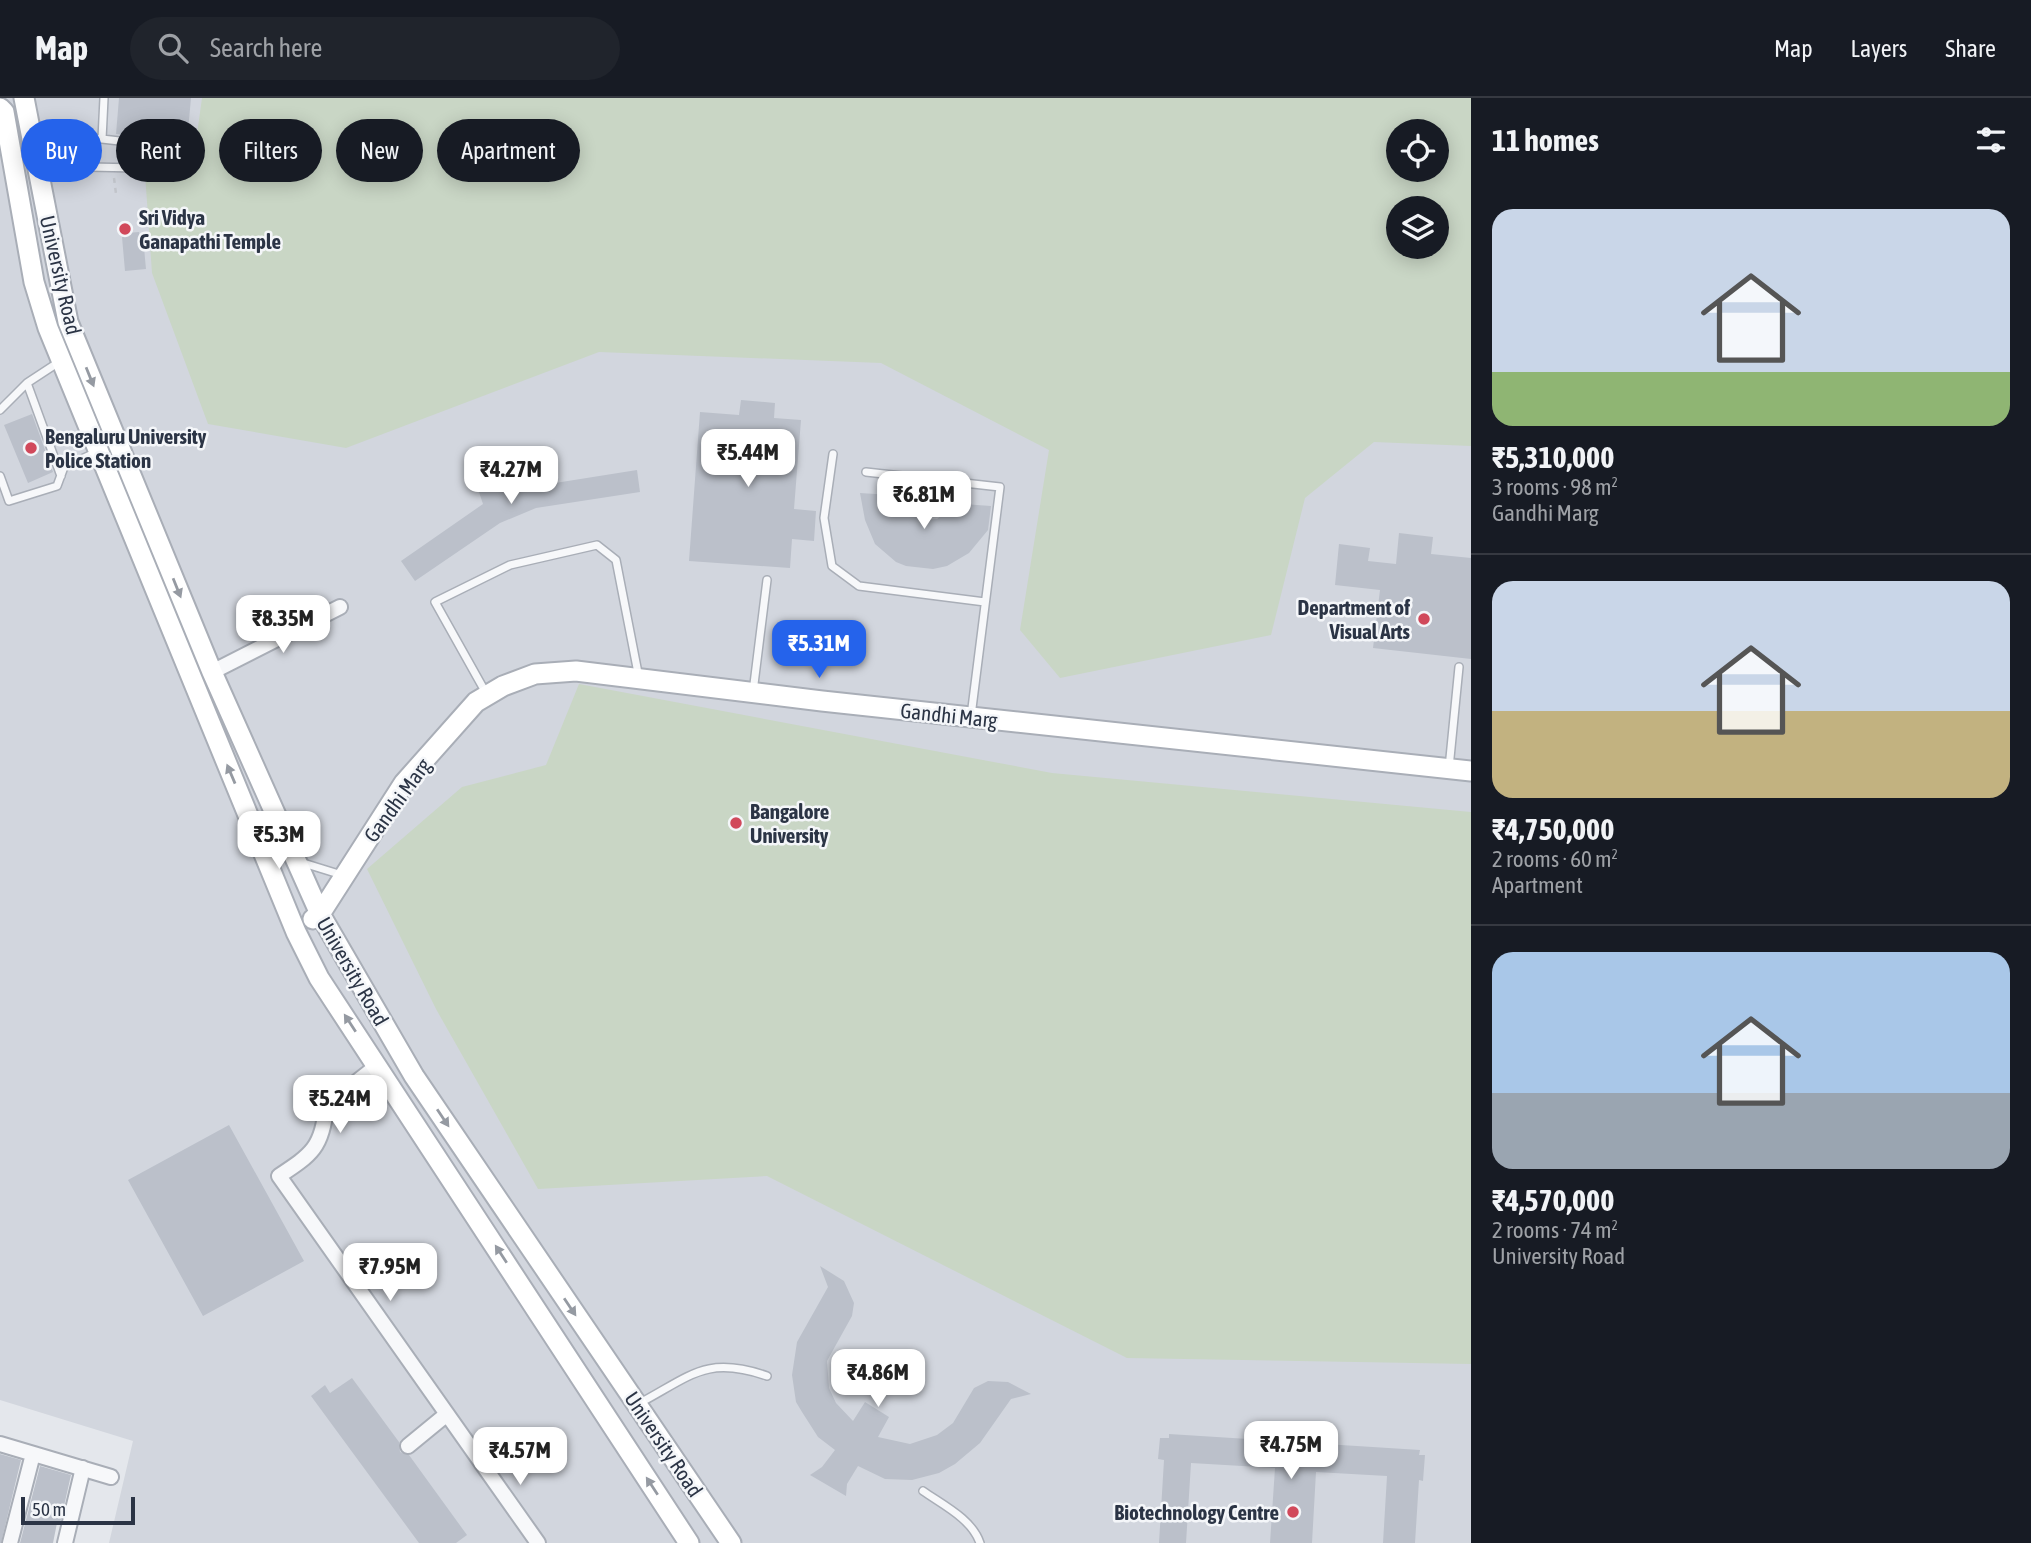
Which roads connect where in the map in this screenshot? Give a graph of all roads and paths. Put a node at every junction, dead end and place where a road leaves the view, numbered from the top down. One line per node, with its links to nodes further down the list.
1 (104, 98): 5 (lane)
2 (26, 99): 3 (lane); 4 (main road, University Road)
3 (2, 110): 12 (main road, University Road)
4 (29, 119)
5 (102, 139): 6 (lane)
6 (116, 141)
7 (112, 168): 8 (lane); 9 (lane); 13 (path)
8 (116, 168)
9 (102, 169)
10 (27, 182): 12 (main road)
11 (39, 182): 22 (main road, University Road, one-way to 22)
12 (17, 188): 14 (main road, University Road)
13 (116, 194)
14 (60, 361): 15 (lane); 17 (main road, University Road)
15 (26, 383): 16 (lane); 21 (lane)
16 (0, 410)
17 (97, 452): 21 (lane); 23 (main road, University Road)
18 (833, 454): 25 (lane)
19 (866, 472): 25 (lane)
20 (0, 476): 21 (lane)
21 (61, 476)
22 (144, 507): 23 (main road); 28 (main road, University Road, one-way to 28)
23 (123, 516): 38 (main road, University Road, one-way to 23)
24 (767, 580): 30 (lane)
25 (985, 602): 32 (lane)
26 (340, 607): 28 (street)
27 (1459, 667): 33 (lane)
28 (212, 672): 35 (main road, University Road)
29 (640, 678): 30 (main road, Gandhi Marg); 31 (main road, Gandhi Marg); 31 (lane)
30 (753, 692): 32 (main road, Gandhi Marg)
31 (488, 695): 36 (main road, Gandhi Marg)
32 (970, 717): 33 (main road, Gandhi Marg)
33 (1448, 769): 34 (main road, Gandhi Marg)
34 (1471, 771)
35 (296, 860): 36 (lane); 37 (main road, University Road)
36 (345, 876): 37 (main road, Gandhi Marg)
37 (320, 914): 38 (main road, Gandhi Marg); 41 (main road, University Road, one-way to 41)
38 (296, 932): 39 (main road, University Road, one-way to 38)
39 (378, 1065): 42 (street); 52 (main road, University Road, one-way to 39)
40 (767, 1376): 41 (lane)
41 (637, 1404): 53 (main road, University Road)
42 (447, 1413): 44 (street); 49 (street)
43 (0, 1444): 45 (street)
44 (408, 1446)
45 (33, 1454): 46 (street); 50 (street)
46 (83, 1468): 47 (street); 51 (street)
47 (111, 1477)
48 (923, 1492): 54 (lane)
49 (535, 1542)
50 (10, 1543)
51 (65, 1543)
52 (689, 1543)
53 (731, 1543)
54 (980, 1543)

